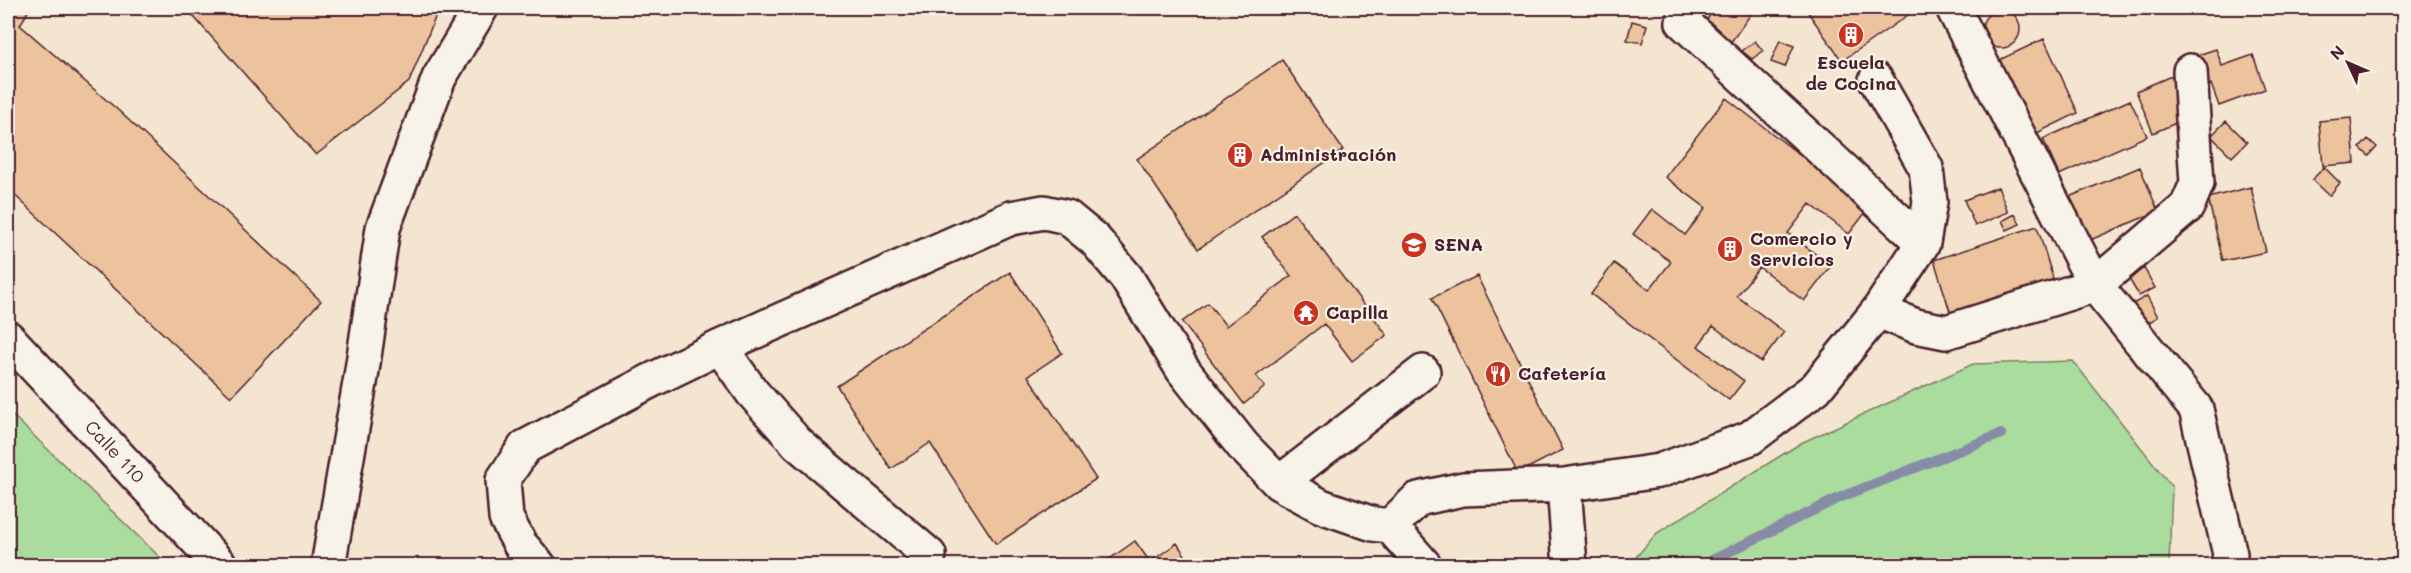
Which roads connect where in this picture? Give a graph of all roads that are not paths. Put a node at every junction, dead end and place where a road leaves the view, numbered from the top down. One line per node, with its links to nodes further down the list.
1 (481, 8): 17 (main road)
2 (1687, 8): 6 (main road)
3 (1953, 8): 7 (main road)
4 (2190, 71): 7 (main road)
5 (1876, 80): 6 (main road)
6 (1923, 243): 8 (main road)
7 (2095, 285): 8 (main road); 21 (main road)
8 (1878, 311): 13 (main road)
9 (8, 338): 16 (main road, Calle 110)
10 (720, 347): 12 (main road); 15 (main road); 18 (main road)
11 (1424, 372): 12 (main road)
12 (1279, 483): 14 (main road)
13 (1564, 485): 14 (main road); 20 (main road)
14 (1390, 526): 19 (main road)
15 (929, 555)
16 (221, 566)
17 (328, 566)
18 (539, 566)
19 (1425, 566)
20 (1570, 566)
21 (2228, 566)

